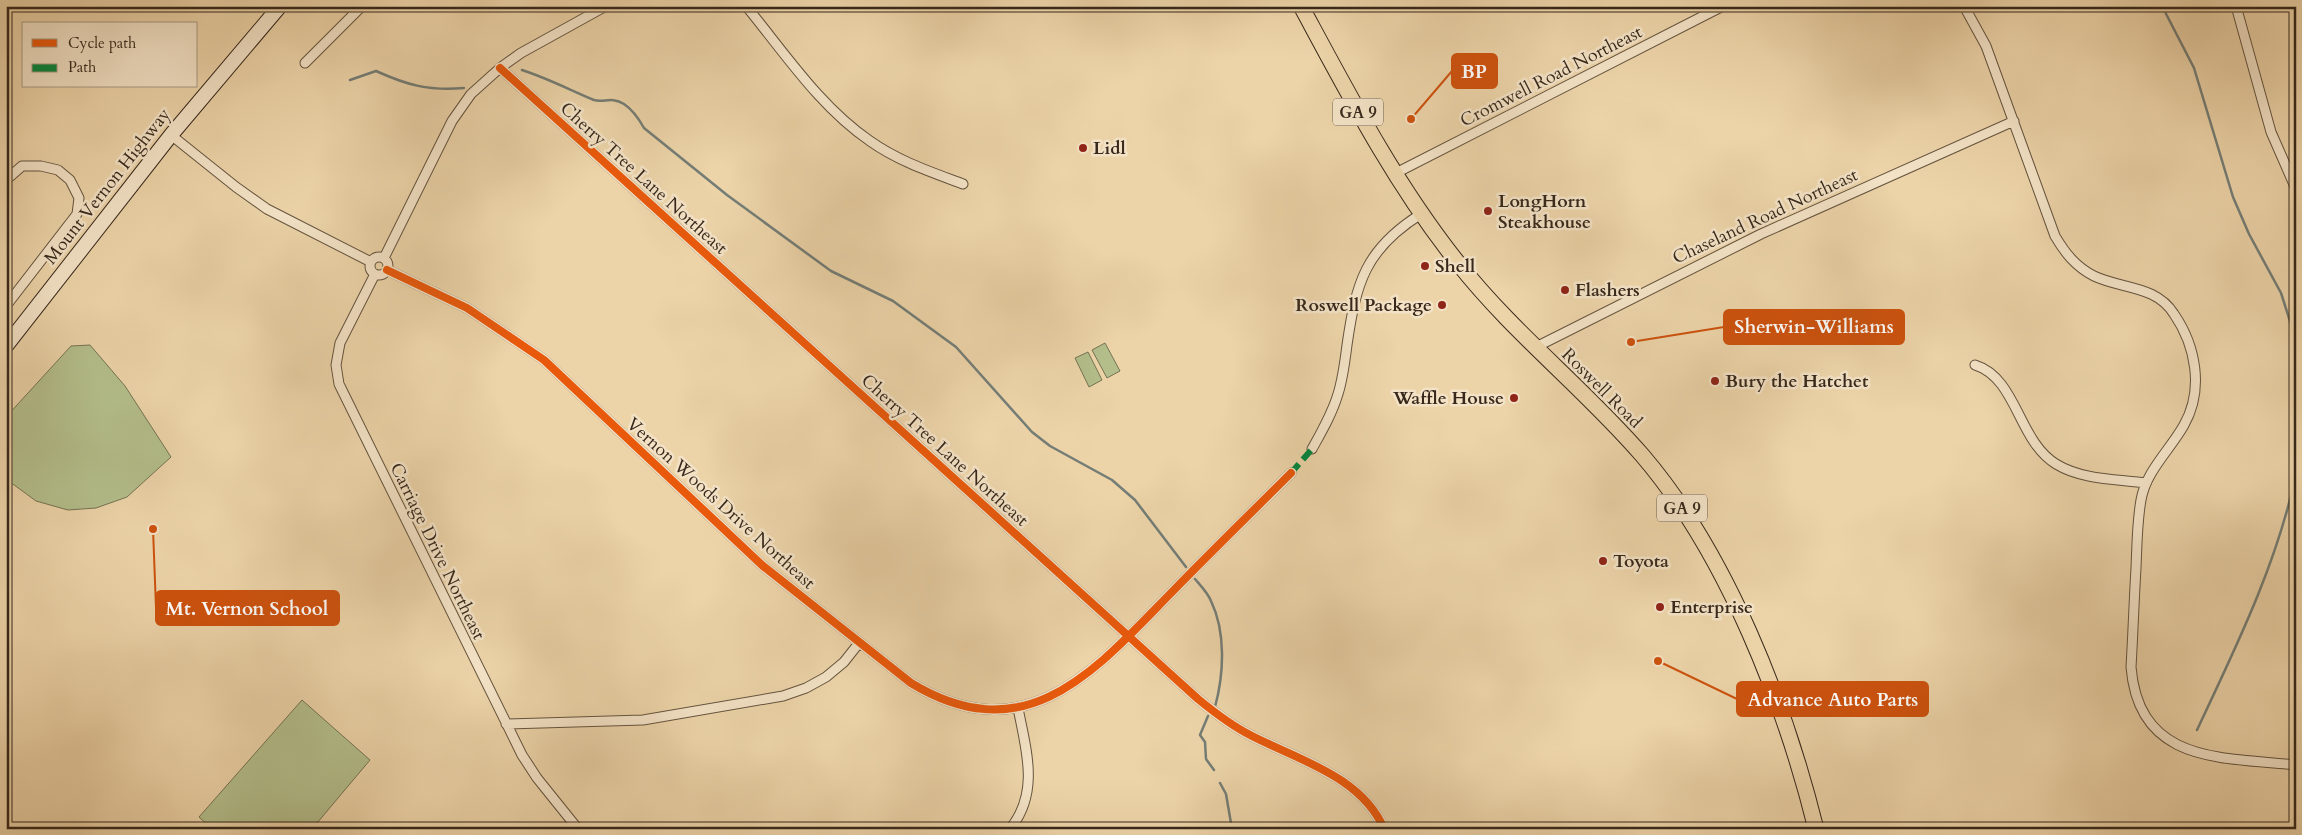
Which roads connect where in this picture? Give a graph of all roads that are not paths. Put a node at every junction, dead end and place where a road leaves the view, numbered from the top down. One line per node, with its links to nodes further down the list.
1 (280, 6): 12 (main road, Mount Vernon Highway)
2 (362, 6): 9 (street)
3 (606, 6): 10 (street)
4 (746, 6): 15 (street)
5 (1301, 6): 13 (main road, Roswell Road / GA 9)
6 (1723, 6): 13 (street, Cromwell Road Northeast)
7 (1964, 6): 11 (street)
8 (2236, 6): 16 (street)
9 (305, 63)
10 (500, 68): 18 (street); 29 (street, Cherry Tree Lane Northeast)
11 (2014, 121): 24 (street, Chaseland Road Northeast); 28 (street)
12 (171, 135): 19 (street); 23 (main road, Mount Vernon Highway)
13 (1394, 174): 17 (main road, Roswell Road / GA 9)
14 (6, 180): 22 (street)
15 (963, 184)
16 (2295, 185)
17 (1421, 214): 24 (main road, Roswell Road / GA 9); 26 (street)
18 (384, 258): 19 (street); 20 (street)
19 (371, 262): 21 (street)
20 (387, 270): 21 (street); 30 (street, Vernon Woods Drive Northeast)
21 (376, 274): 32 (street, Carriage Drive Northeast)
22 (6, 306)
23 (6, 346)
24 (1534, 348): 37 (main road, Roswell Road / GA 9)
25 (1975, 365): 28 (street)
26 (1312, 449)
27 (1292, 473): 29 (street, Vernon Woods Drive Northeast)
28 (2146, 483): 33 (street)
29 (1128, 636): 31 (street, Vernon Woods Drive Northeast); 36 (street, Cherry Tree Lane Northeast)
30 (860, 643): 31 (street, Vernon Woods Drive Northeast); 32 (street)
31 (1018, 708): 35 (street)
32 (506, 724): 34 (street, Carriage Drive Northeast)
33 (2296, 765)
34 (578, 829)
35 (1010, 829)
36 (1384, 829)
37 (1816, 829)

